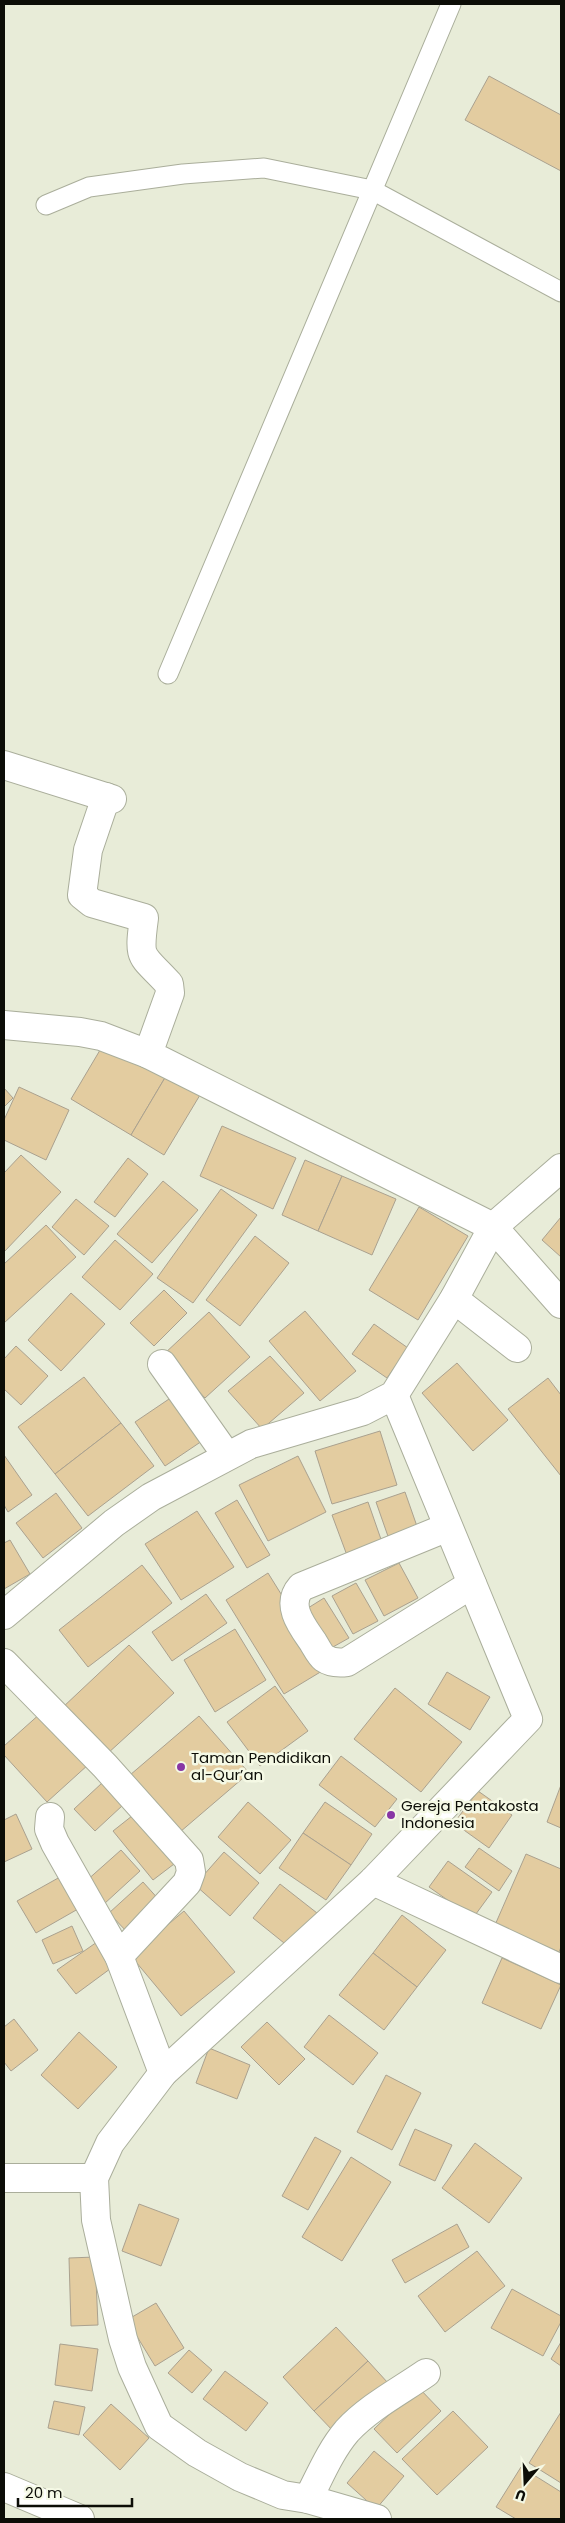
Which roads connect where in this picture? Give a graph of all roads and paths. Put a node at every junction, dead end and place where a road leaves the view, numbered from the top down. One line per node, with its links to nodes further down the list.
1 (451, 4): 2 (lane)
2 (372, 190): 3 (lane); 4 (lane); 5 (lane)
3 (46, 205)
4 (561, 292)
5 (168, 674)
6 (4, 765): 8 (street)
7 (4, 1025): 8 (street)
8 (148, 1054): 10 (street)
9 (561, 1168): 10 (street)
10 (493, 1227): 11 (street); 12 (street)
11 (454, 1299): 13 (street); 15 (street)
12 (561, 1304)
13 (517, 1348)
14 (162, 1364): 16 (street)
15 (394, 1395): 16 (street); 17 (street)
16 (227, 1456): 19 (street)
17 (448, 1527): 18 (street); 18 (street)
18 (472, 1584): 22 (street)
19 (4, 1615)
20 (4, 1663): 23 (street)
21 (50, 1817): 23 (street)
22 (373, 1881): 24 (street); 25 (street)
23 (119, 1956): 25 (street)
24 (561, 1970)
25 (163, 2073): 27 (street)
26 (4, 2178): 27 (street)
27 (94, 2178): 30 (street)
28 (426, 2373): 30 (street)
29 (4, 2487): 31 (street)
30 (308, 2499): 32 (street)
31 (80, 2519)
32 (377, 2519)

